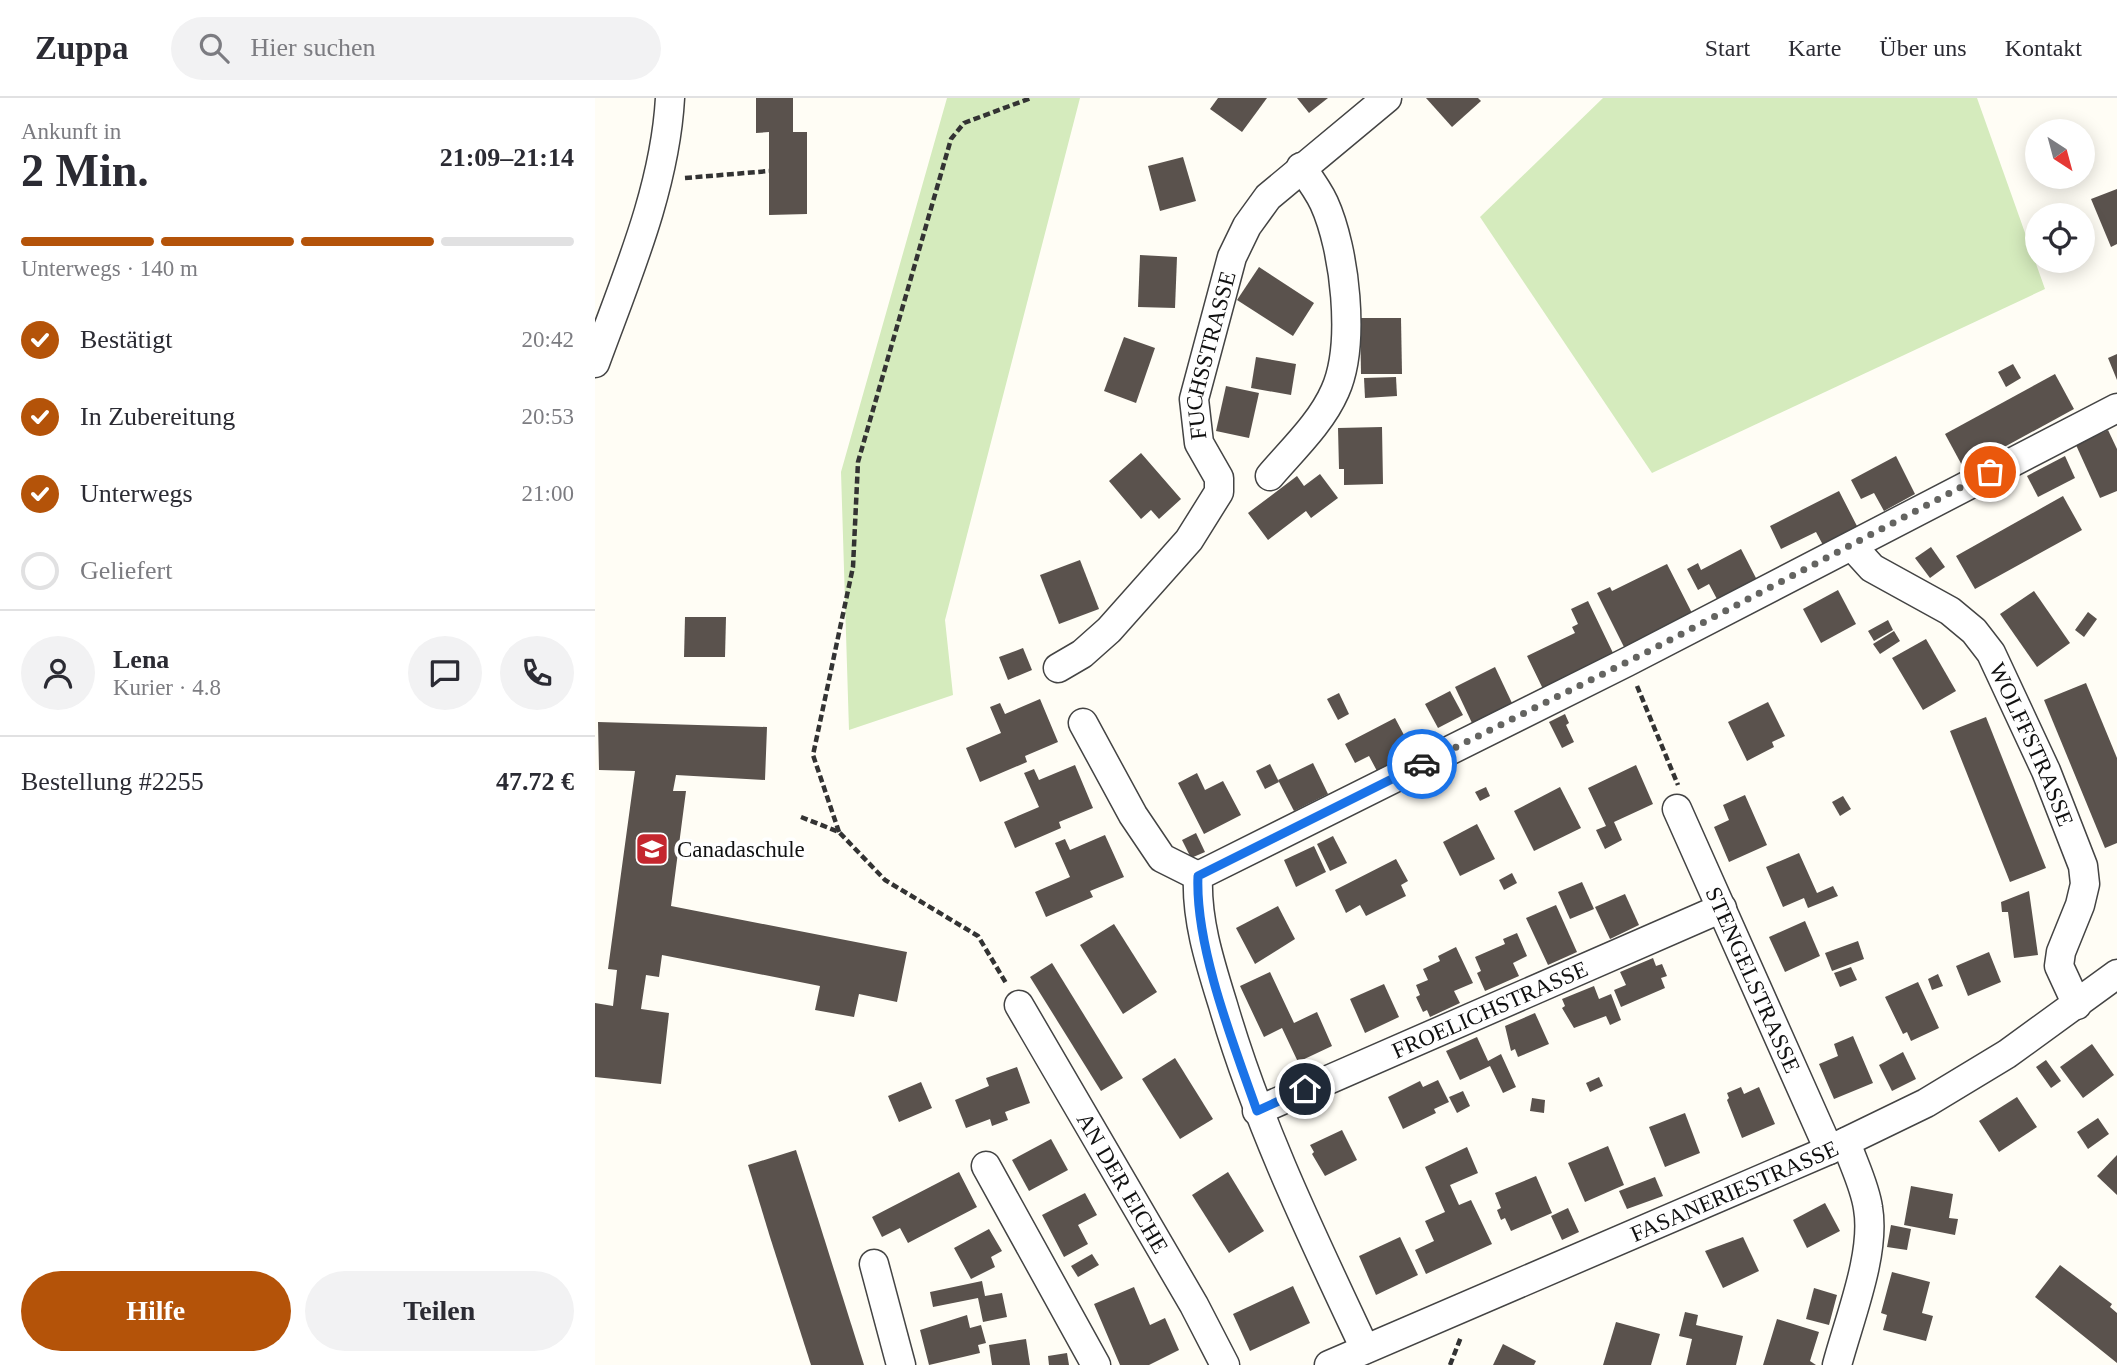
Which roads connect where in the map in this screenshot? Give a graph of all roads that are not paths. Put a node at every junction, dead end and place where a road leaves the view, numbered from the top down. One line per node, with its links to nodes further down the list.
1 (670, 98): 4 (street)
2 (1387, 98): 3 (street, FUCHSSTRASSE)
3 (1301, 167): 6 (street); 8 (street, FUCHSSTRASSE)
4 (595, 363)
5 (2117, 408): 7 (street)
6 (1270, 476)
7 (1852, 546): 11 (street); 15 (street, WOLFFSTRASSE)
8 (1058, 668)
9 (1083, 723): 11 (street)
10 (1677, 809): 12 (street, STENGELSTRASSE)
11 (1198, 876): 16 (street)
12 (1722, 908): 16 (street, FROELICHSTRASSE); 17 (street, STENGELSTRASSE)
13 (2117, 974): 15 (street, FASANERIESTRASSE)
14 (1019, 1005): 23 (street, AN DER EICHE)
15 (2077, 1005): 17 (street, FASANERIESTRASSE)
16 (1257, 1111): 20 (street)
17 (1837, 1146): 20 (street, FASANERIESTRASSE); 24 (street, STENGELSTRASSE)
18 (986, 1166): 22 (street)
19 (874, 1264): 21 (street)
20 (1345, 1360)
21 (901, 1365)
22 (1096, 1365)
23 (1225, 1365)
24 (1837, 1365)

